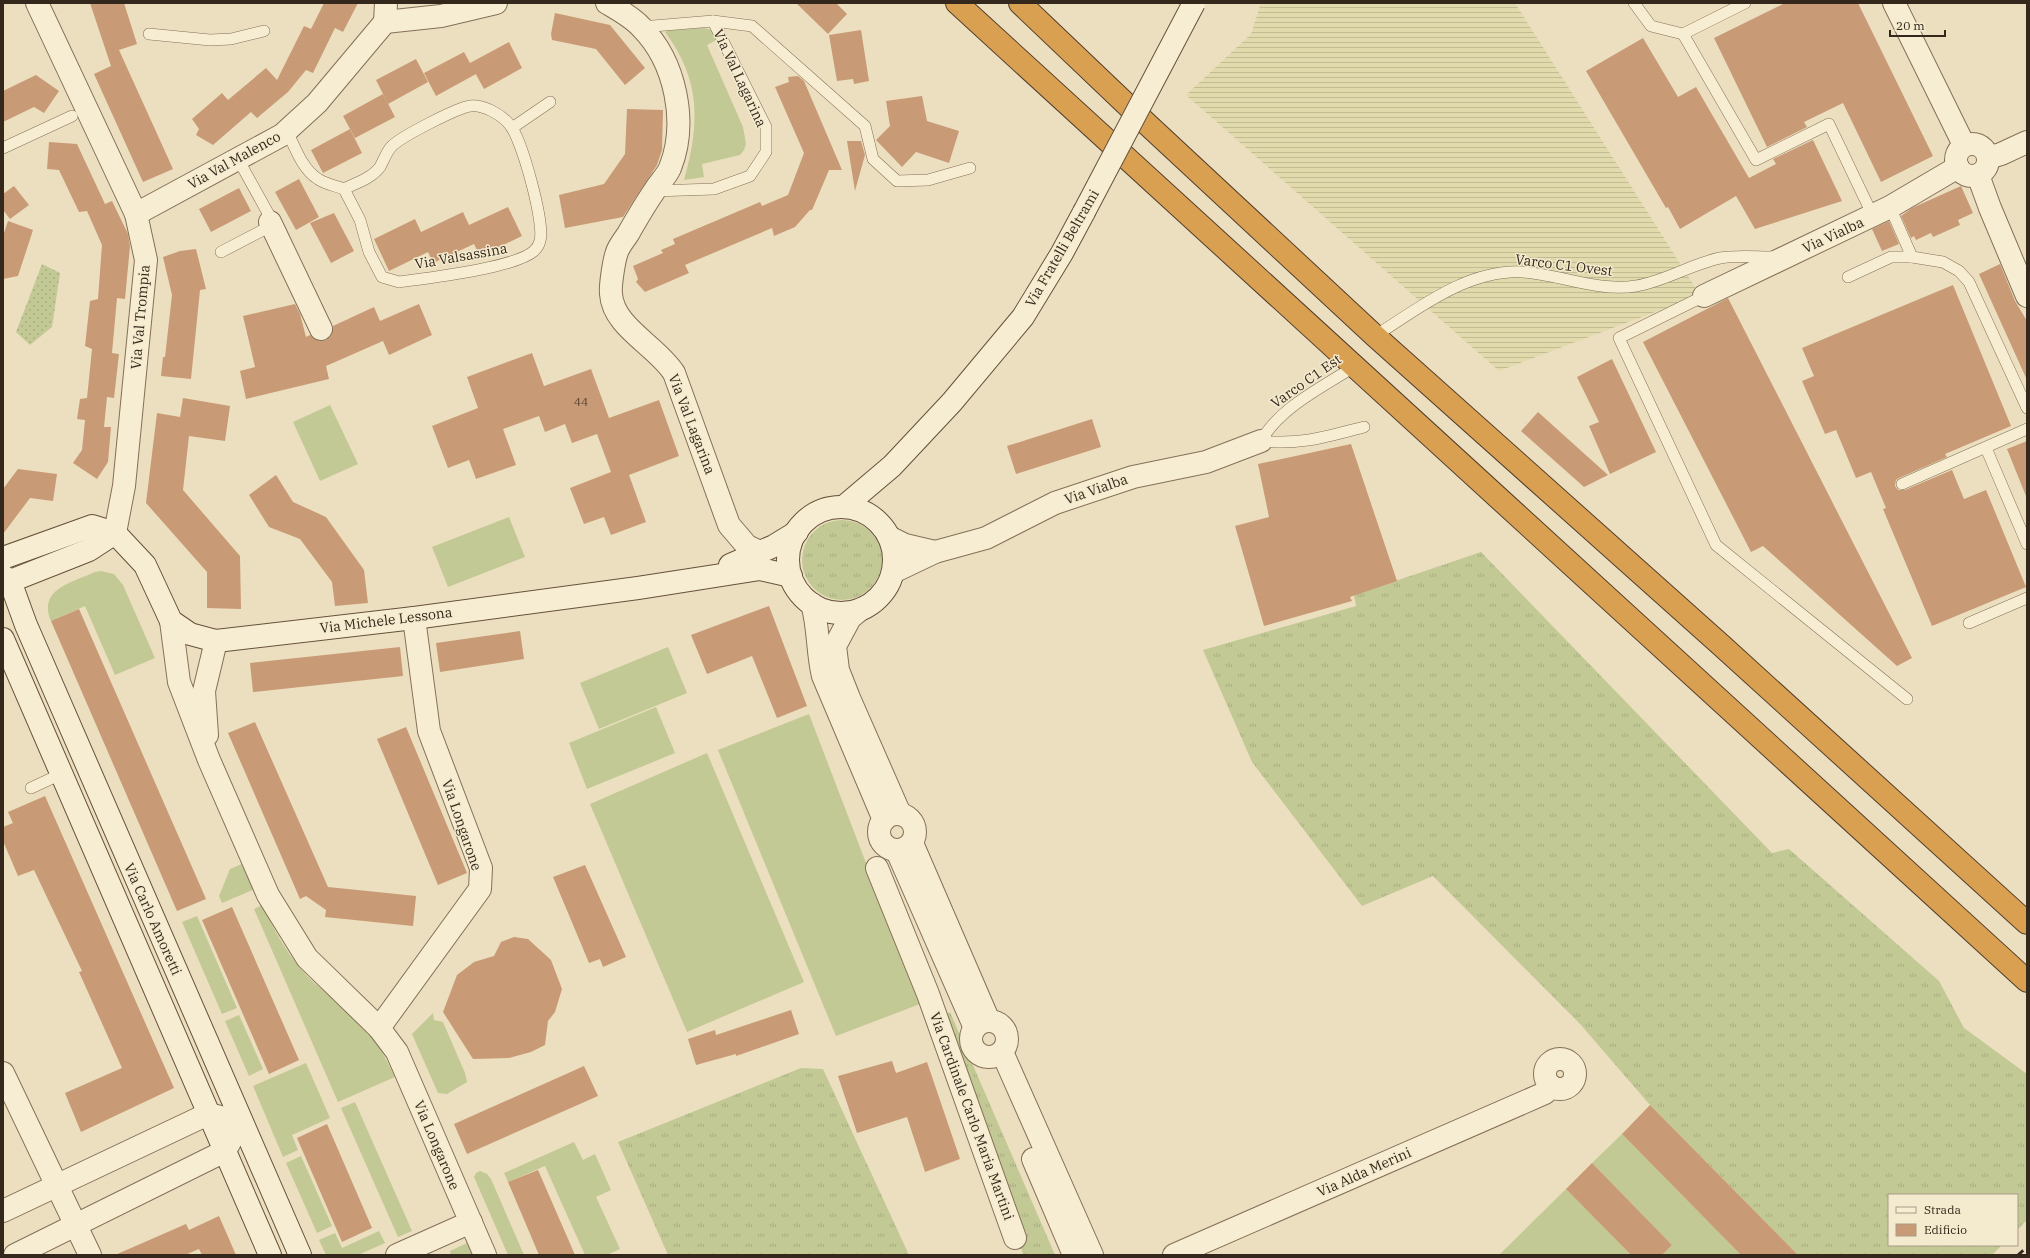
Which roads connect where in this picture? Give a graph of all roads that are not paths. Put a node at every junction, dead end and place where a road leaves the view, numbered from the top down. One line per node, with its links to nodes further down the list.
1 (37, 3): 30 (street, Via Val Trompia)
2 (496, 3): 10 (street)
3 (607, 3): 12 (street, Via Val Lagarina)
4 (958, 3): 40 (highway)
5 (1020, 3): 39 (highway)
6 (1194, 3): 46 (street, Via Fratelli Beltrami, bridge)
7 (1634, 3): 15 (lane)
8 (1745, 3): 15 (lane)
9 (1894, 3): 21 (street)
10 (386, 13): 19 (street, Via Val Malenco)
11 (713, 22): 12 (lane, Via Val Lagarina); 26 (lane); 28 (lane, Via Val Lagarina)
12 (641, 27): 28 (street, Via Val Lagarina)
13 (264, 31): 14 (lane)
14 (149, 34)
15 (1683, 34): 29 (lane)
16 (550, 102): 18 (lane)
17 (72, 116): 22 (lane)
18 (512, 128): 27 (lane, Via Valsassina); 27 (lane, Via Valsassina)
19 (287, 131): 23 (street, Via Val Malenco); 27 (lane)
20 (2027, 142): 24 (street)
21 (1964, 145): 24 (street); 25 (street)
22 (3, 148)
23 (238, 159): 30 (street, Via Val Malenco); 31 (lane)
24 (1983, 166): 25 (street); 37 (street)
25 (1958, 167): 29 (street, Via Vialba)
26 (970, 168)
27 (344, 189)
28 (653, 191): 53 (street, Via Val Lagarina)
29 (1882, 212): 33 (street, Via Vialba); 34 (lane)
30 (136, 214): 51 (street, Via Val Trompia)
31 (270, 222): 32 (lane); 38 (street)
32 (221, 252)
33 (1785, 257): 36 (street, Via Vialba); 39 (lane, Varco C1 Ovest)
34 (1912, 257): 35 (lane); 41 (lane)
35 (1848, 277)
36 (1704, 296): 68 (lane)
37 (2027, 296)
38 (321, 329)
39 (1376, 336): 75 (highway)
40 (1355, 366): 44 (lane, Varco C1 Est); 76 (highway)
41 (2027, 408)
42 (1364, 427): 44 (lane)
43 (2027, 429): 45 (lane)
44 (1261, 441): 54 (street, Via Vialba)
45 (1986, 448): 47 (lane); 52 (lane)
46 (892, 466): 48 (street, Via Fratelli Beltrami); 49 (street, Via Fratelli Beltrami)
47 (1902, 484)
48 (846, 505): 49 (street); 50 (street)
49 (884, 530): 54 (street, Via Vialba); 56 (street)
50 (797, 532): 53 (street, Via Michele Lessona); 58 (street)
51 (115, 533): 55 (street); 59 (street); 64 (street)
52 (2027, 544)
53 (760, 552): 57 (street, Via Michele Lessona)
54 (935, 552): 56 (street, Via Vialba)
55 (3, 558)
56 (893, 572): 62 (street)
57 (709, 576): 58 (street, Via Michele Lessona); 63 (street, Via Michele Lessona)
58 (791, 576): 61 (street)
59 (5, 580): 85 (street, Via Carlo Amoretti)
60 (2027, 598): 65 (lane)
61 (812, 604): 62 (street); 72 (street, Via Cardinale Carlo Maria Martini)
62 (861, 609): 72 (street, Via Cardinale Carlo Maria Martini)
63 (414, 618): 67 (street, Via Michele Lessona); 80 (street, Via Longarone)
64 (171, 621): 67 (street, Via Michele Lessona); 69 (street, Via Longarone)
65 (1969, 623)
66 (3, 639): 70 (street, Via Carlo Amoretti)
67 (216, 641): 69 (street, Via Longarone)
68 (1907, 699)
69 (209, 760): 80 (street, Via Longarone)
70 (61, 774): 71 (lane); 84 (street, Via Carlo Amoretti)
71 (31, 788)
72 (892, 817): 73 (street, Via Cardinale Carlo Maria Martini); 73 (street)
73 (905, 847): 77 (street, Via Cardinale Carlo Maria Martini); 79 (street, Via Cardinale Carlo Maria Martini)
74 (877, 868): 78 (street, Via Cardinale Carlo Maria Martini)
75 (2027, 923)
76 (2027, 980)
77 (955, 982): 78 (street, Via Cardinale Carlo Maria Martini); 79 (street, Via Cardinale Carlo Maria Martini)
78 (928, 994): 91 (street, Via Cardinale Carlo Maria Martini)
79 (982, 1024): 81 (street, Via Cardinale Carlo Maria Martini); 81 (street)
80 (379, 1028): 89 (street, Via Longarone)
81 (995, 1054): 98 (street); 99 (street)
82 (3, 1073): 87 (street)
83 (1550, 1085): 100 (street, Via Alda Merini)
84 (208, 1114): 85 (street); 86 (street, Via Carlo Amoretti); 87 (street)
85 (241, 1122): 86 (street); 95 (street, Via Carlo Amoretti)
86 (225, 1152): 90 (street); 94 (street, Via Carlo Amoretti)
87 (57, 1186): 88 (street); 90 (street)
88 (3, 1211)
89 (471, 1222): 96 (street); 97 (street, Via Longarone)
90 (75, 1224): 92 (street); 93 (street)
91 (1015, 1238)
92 (15, 1255)
93 (90, 1255)
94 (270, 1255)
95 (300, 1255)
96 (397, 1255)
97 (485, 1255)
98 (1074, 1255)
99 (1092, 1255)
100 (1174, 1255)

